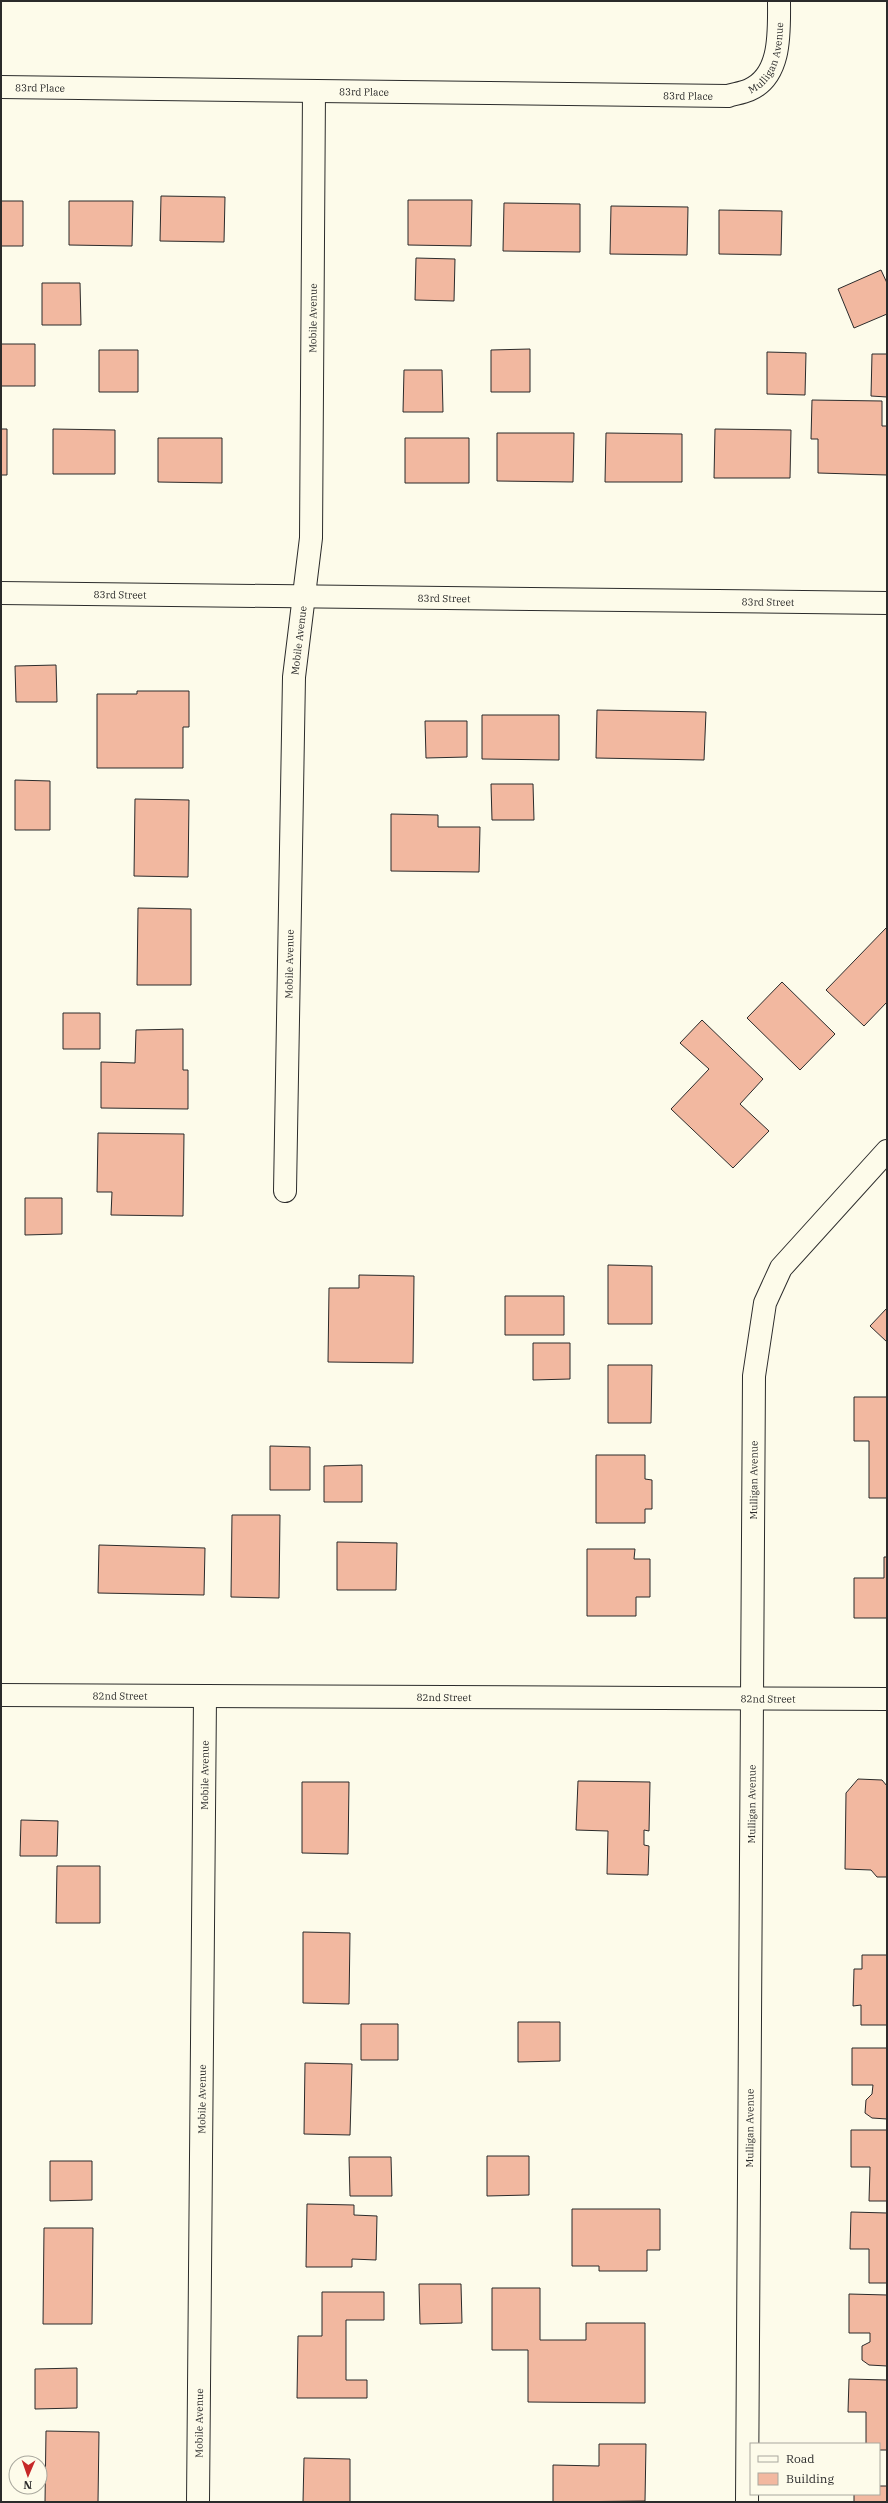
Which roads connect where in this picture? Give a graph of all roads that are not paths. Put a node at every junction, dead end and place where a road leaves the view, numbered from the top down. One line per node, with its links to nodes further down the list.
1 (779, 1): 4 (street, Mulligan Avenue)
2 (1, 87): 3 (street, 83rd Place)
3 (314, 91): 4 (street, 83rd Place); 6 (street, Mobile Avenue)
4 (728, 96)
5 (1, 594): 6 (street, 83rd Street)
6 (304, 597): 7 (street, 83rd Street); 9 (street, Mobile Avenue)
7 (887, 603)
8 (887, 1152): 12 (street, Mulligan Avenue)
9 (285, 1191)
10 (1, 1695): 11 (street, 82nd Street)
11 (205, 1697): 12 (street, 82nd Street); 14 (street, Mobile Avenue)
12 (752, 1697): 13 (street, 82nd Street); 15 (street, Mulligan Avenue)
13 (887, 1699)
14 (198, 2502)
15 (747, 2502)

